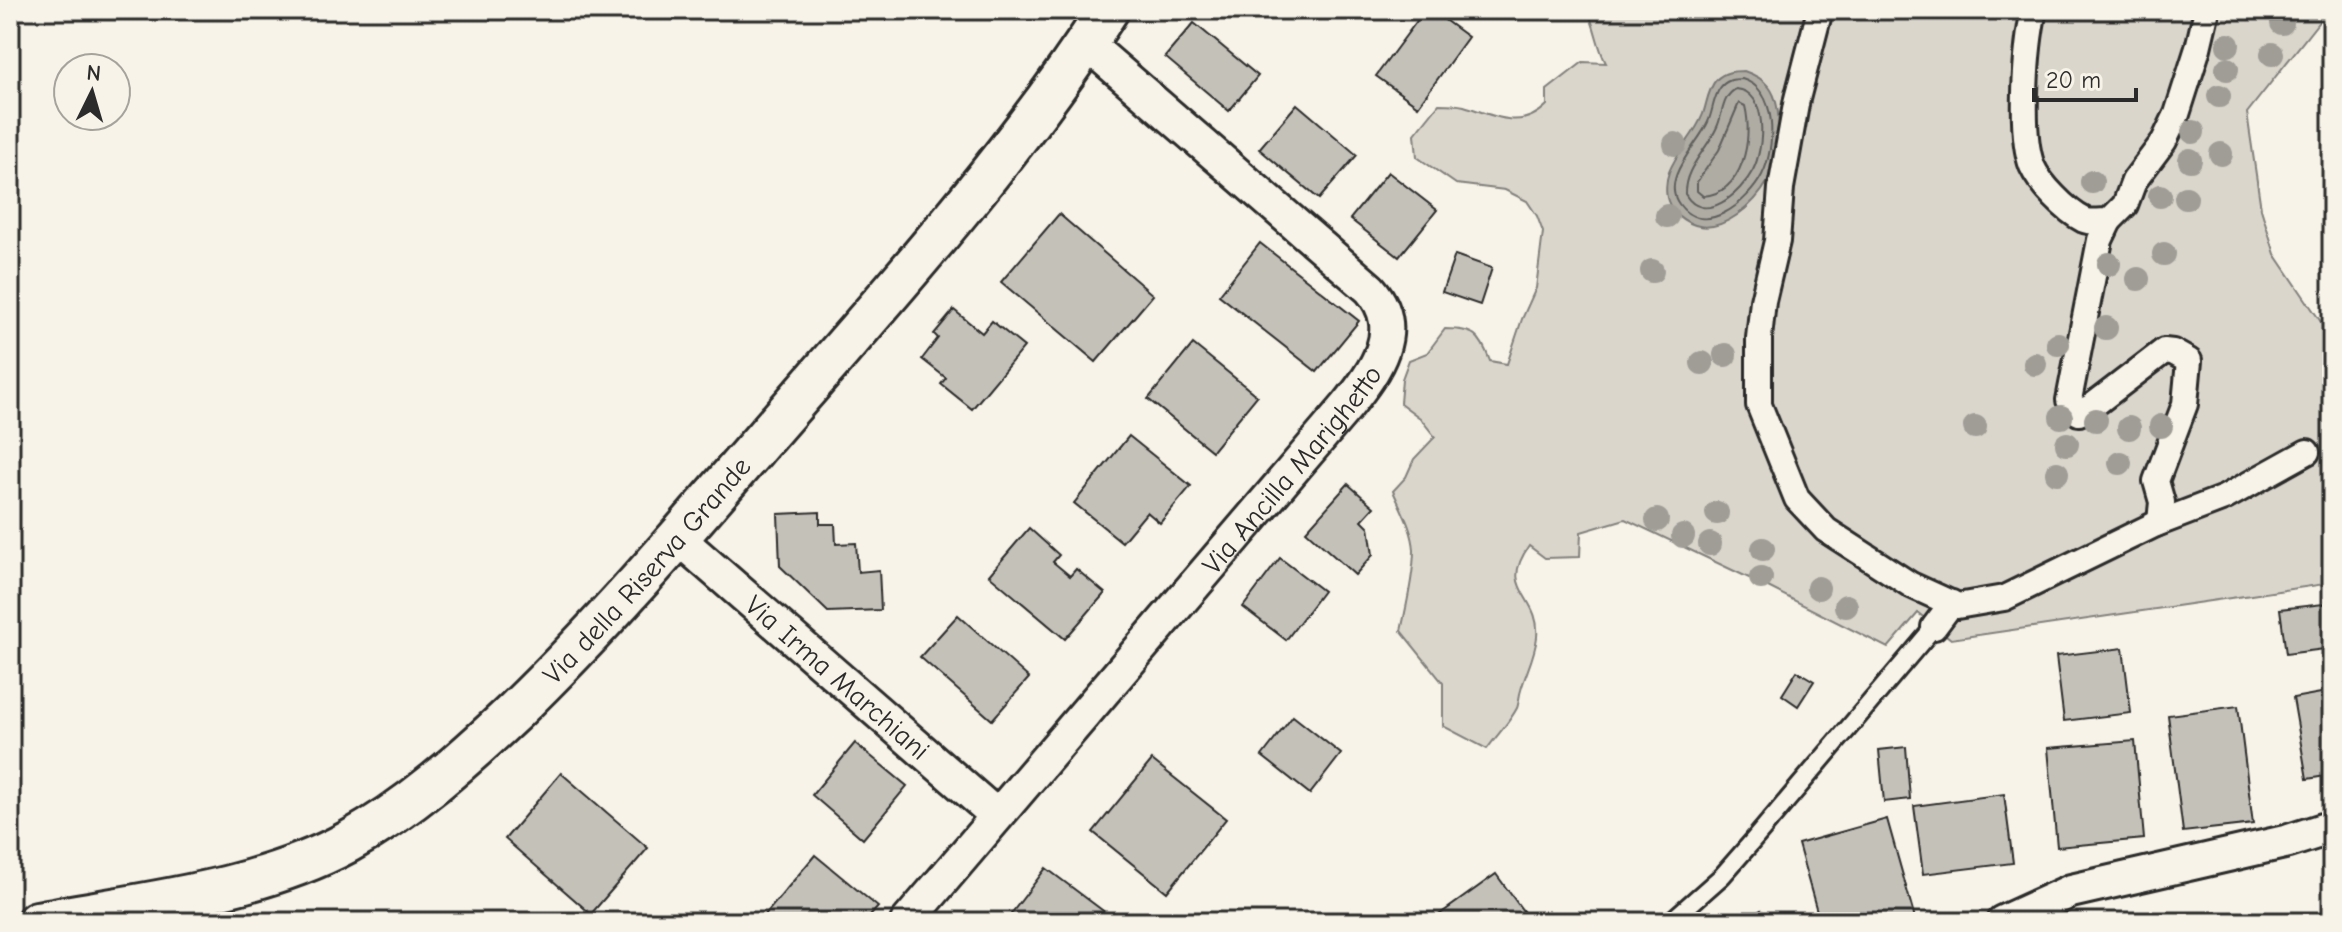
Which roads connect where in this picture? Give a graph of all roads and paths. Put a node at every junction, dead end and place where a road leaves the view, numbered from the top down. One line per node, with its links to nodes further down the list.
1 (1108, 10): 5 (street, Via della Riserva Grande)
2 (1820, 10): 10 (street)
3 (2034, 10): 6 (street)
4 (2207, 10): 6 (street)
5 (1086, 43): 9 (street, Via della Riserva Grande); 12 (street, Via Ancilla Marighetto)
6 (2109, 221): 8 (street)
7 (2307, 452): 8 (street)
8 (2156, 524): 10 (street)
9 (678, 538): 12 (street, Via Irma Marchiani); 14 (street, Via della Riserva Grande)
10 (1952, 603): 11 (street)
11 (1934, 627): 16 (lane)
12 (996, 815): 15 (street, Via Ancilla Marighetto)
13 (2332, 827): 17 (street)
14 (37, 922)
15 (907, 922)
16 (1670, 922)
17 (2003, 922)

